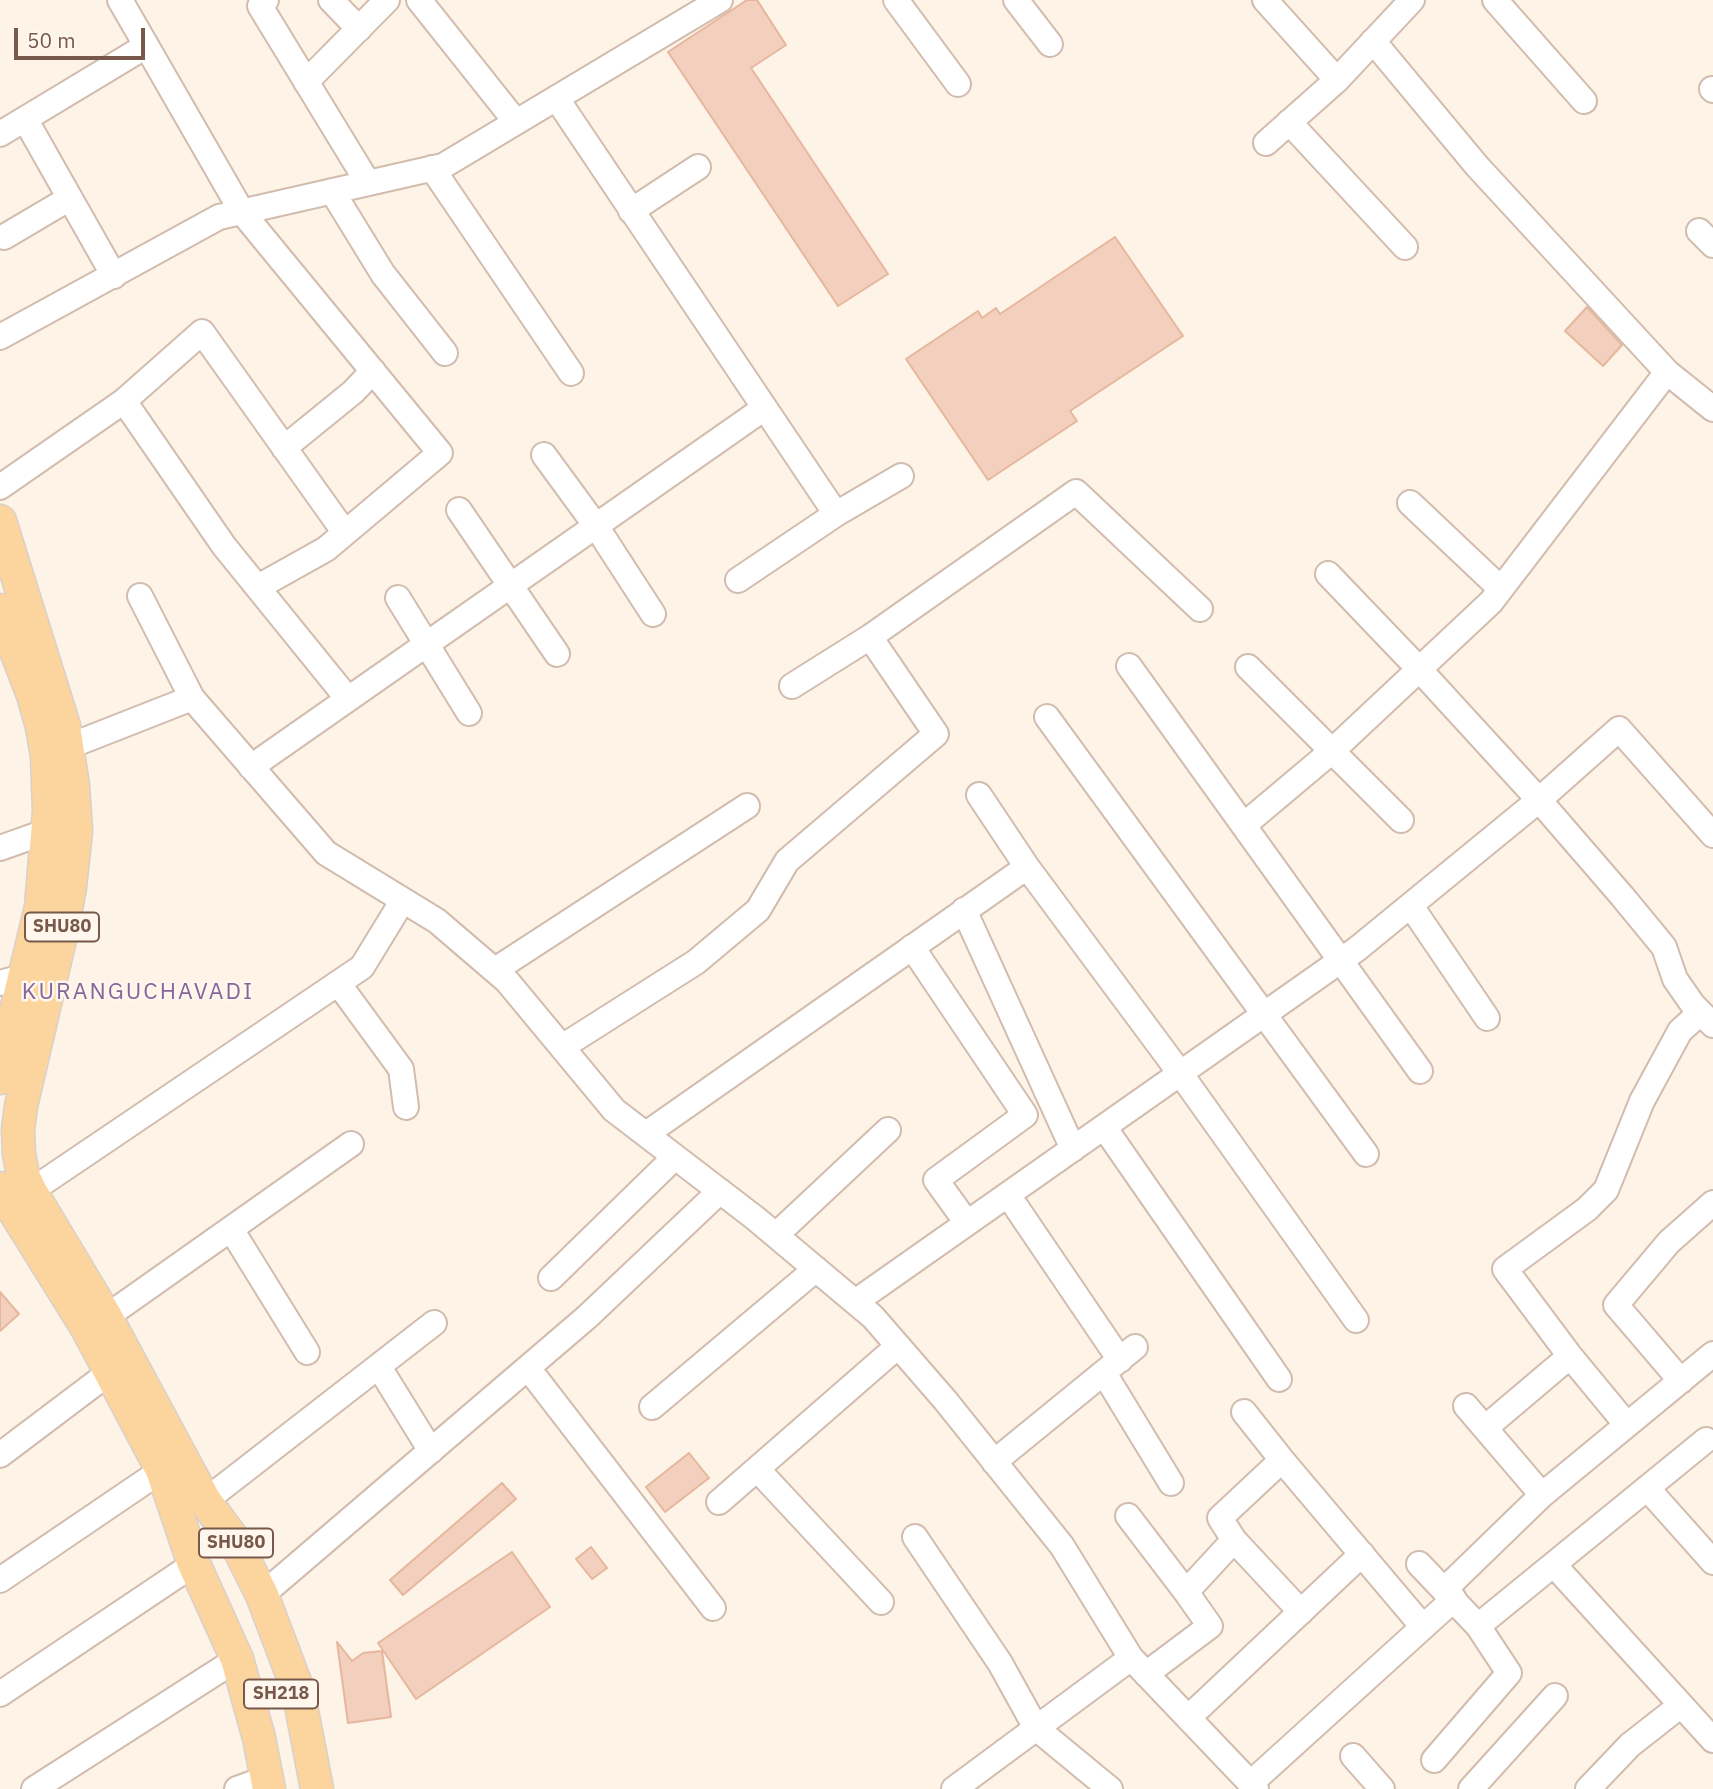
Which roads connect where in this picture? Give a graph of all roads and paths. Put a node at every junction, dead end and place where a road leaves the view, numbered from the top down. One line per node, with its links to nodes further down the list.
1 (120, 0): 15 (street)
2 (266, 0): 17 (street)
3 (331, 0): 12 (street)
4 (387, 0): 12 (street)
5 (419, 0): 22 (street)
6 (896, 0): 18 (street)
7 (1016, 0): 14 (street)
8 (1265, 0): 16 (street)
9 (1412, 0): 13 (street)
10 (1495, 0): 20 (street)
11 (705, 4): 19 (street)
12 (359, 29): 17 (street)
13 (1373, 41): 16 (street); 39 (street)
14 (1051, 44)
15 (146, 46): 21 (street); 32 (street)
16 (1336, 79): 23 (street)
17 (306, 82): 28 (street)
18 (958, 84)
19 (557, 99): 22 (street); 31 (street)
20 (1584, 101)
21 (25, 119): 24 (street); 30 (street)
22 (516, 122): 27 (street)
23 (1289, 122): 25 (street); 34 (street)
24 (0, 134)
25 (1266, 143)
26 (698, 167): 31 (street)
27 (432, 169): 28 (street); 40 (street)
28 (368, 183): 29 (street)
29 (332, 191): 32 (street); 37 (street)
30 (70, 198): 33 (street); 35 (street)
31 (631, 211): 42 (street)
32 (242, 212): 35 (street); 38 (street)
33 (4, 237)
34 (1405, 247)
35 (114, 276): 36 (street)
36 (0, 337)
37 (445, 353)
38 (373, 371): 44 (street); 53 (street)
39 (1667, 372): 43 (street); 58 (street)
40 (571, 373)
41 (124, 401): 44 (street); 47 (street); 57 (street)
42 (763, 409): 50 (street); 52 (street)
43 (1713, 409)
44 (284, 448): 53 (street)
45 (544, 455): 52 (street)
46 (901, 476): 50 (street)
47 (0, 487)
48 (1410, 503): 58 (street)
49 (459, 510): 56 (street)
50 (836, 514): 55 (street)
51 (0, 521): 75 (main road, SHU80)
52 (596, 526): 56 (street); 63 (street)
53 (345, 533): 57 (street)
54 (1328, 574): 69 (street)
55 (738, 580)
56 (511, 585): 65 (street); 66 (street)
57 (258, 587): 72 (street)
58 (1502, 589): 69 (street)
59 (140, 596): 71 (street)
60 (398, 598): 65 (street)
61 (1200, 609): 64 (street)
62 (0, 610): 75 (main road, SHU80)
63 (653, 614)
64 (870, 637): 70 (street); 98 (street)
65 (426, 645): 72 (street); 73 (street)
66 (557, 654)
67 (1129, 666): 82 (street)
68 (1248, 667): 76 (street)
69 (1419, 669): 76 (street); 79 (street)
70 (792, 685)
71 (192, 698): 75 (street); 77 (street)
72 (348, 699): 77 (street)
73 (469, 713)
74 (1047, 718): 95 (street)
75 (57, 751): 83 (main road, SHU80); 111 (main road, SHU80)
76 (1332, 751): 81 (street); 82 (street)
77 (251, 767): 87 (street)
78 (979, 794): 86 (street)
79 (1539, 800): 84 (street); 88 (street); 97 (street)
80 (747, 806): 92 (street)
81 (1401, 820)
82 (1244, 825): 91 (street)
83 (48, 831): 85 (street); 93 (main road, SHU80)
84 (1713, 835)
85 (0, 848)
86 (1027, 867): 89 (street); 100 (street)
87 (403, 900): 92 (street); 94 (street)
88 (1410, 906): 91 (street); 96 (street)
89 (964, 910): 90 (street); 107 (street)
90 (912, 947): 105 (street); 114 (street)
91 (1341, 960): 95 (street); 99 (street)
92 (495, 970): 98 (street)
93 (12, 979): 101 (main road, SHU80)
94 (338, 983): 102 (street); 111 (street)
95 (1264, 1015): 100 (street); 108 (street)
96 (1487, 1018)
97 (1707, 1019): 126 (street)
98 (562, 1047): 105 (street)
99 (1420, 1071)
100 (1180, 1073): 103 (street); 121 (street)
101 (0, 1077)
102 (406, 1107)
103 (1104, 1127): 107 (street); 131 (street)
104 (888, 1130): 116 (street)
105 (646, 1134): 109 (street)
106 (351, 1143): 115 (street)
107 (1073, 1149): 112 (street)
108 (1366, 1154)
109 (675, 1157): 110 (street); 118 (street)
110 (720, 1191): 116 (street); 129 (street)
111 (8, 1194): 120 (main road, SHU80); 130 (main road, SHU80)
112 (1007, 1195): 114 (street); 127 (street)
113 (1713, 1203): 132 (street)
114 (968, 1223): 119 (street)
115 (231, 1229): 120 (street); 124 (street)
116 (776, 1235): 117 (street)
117 (816, 1269): 119 (street); 133 (street)
118 (551, 1278)
119 (855, 1302): 123 (street)
120 (106, 1317): 148 (main road, SHU80)
121 (1356, 1320)
122 (434, 1323): 128 (street)
123 (898, 1346): 142 (street); 143 (street)
124 (307, 1352)
125 (1713, 1354): 132 (street)
126 (1570, 1356): 136 (street); 137 (street)
127 (1119, 1360): 142 (street); 145 (street)
128 (379, 1367): 139 (street); 148 (street)
129 (528, 1368): 139 (street); 163 (street)
130 (110, 1372): 140 (street); 144 (main road, SHU80)
131 (1279, 1379)
132 (1681, 1381): 136 (street)
133 (652, 1406)
134 (1466, 1406): 137 (street)
135 (1244, 1412): 141 (street)
136 (1627, 1425): 147 (street)
137 (1485, 1428): 147 (street)
138 (1706, 1440): 146 (street)
139 (431, 1451): 162 (street)
140 (0, 1455)
141 (1282, 1460): 152 (street); 153 (street)
142 (994, 1462): 168 (street)
143 (757, 1469): 149 (street); 161 (street)
144 (163, 1470): 155 (main road, SHU80); 158 (street); 162 (main road, SH218)
145 (1171, 1483)
146 (1647, 1488): 154 (street); 157 (street)
147 (1542, 1495): 160 (street)
148 (205, 1501): 162 (main road, SHU80)
149 (719, 1502)
150 (1128, 1516): 159 (street)
151 (915, 1537): 173 (street)
152 (1234, 1540): 159 (street); 164 (street)
153 (1362, 1554): 164 (street); 166 (street)
154 (1713, 1562)
155 (194, 1564): 167 (main road, SHU80); 169 (street)
156 (1419, 1564): 160 (street)
157 (1554, 1565): 165 (street); 171 (street)
158 (0, 1580)
159 (1186, 1592): 168 (street)
160 (1449, 1595): 165 (street); 166 (street)
161 (881, 1602)
162 (248, 1604): 178 (main road, SH218); 182 (main road, SH218); 183 (main road, SHU80)
163 (713, 1608)
164 (1301, 1612): 172 (street)
165 (1478, 1626): 176 (street)
166 (1423, 1627): 179 (street)
167 (237, 1659): 178 (main road, SHU80); 180 (street)
168 (1139, 1666): 172 (street); 173 (street)
169 (0, 1694)
170 (1555, 1696): 187 (street)
171 (1681, 1705): 174 (street); 188 (street)
172 (1188, 1718): 179 (street)
173 (1036, 1728): 177 (street); 185 (street)
174 (1713, 1740)
175 (1353, 1756): 186 (street)
176 (1434, 1760)
177 (984, 1780): 184 (street)
178 (272, 1785): 181 (street)
179 (1254, 1786)
180 (34, 1789)
181 (237, 1789)
182 (298, 1789)
183 (317, 1789)
184 (954, 1789)
185 (1110, 1789)
186 (1382, 1789)
187 (1471, 1789)
188 (1588, 1789)

